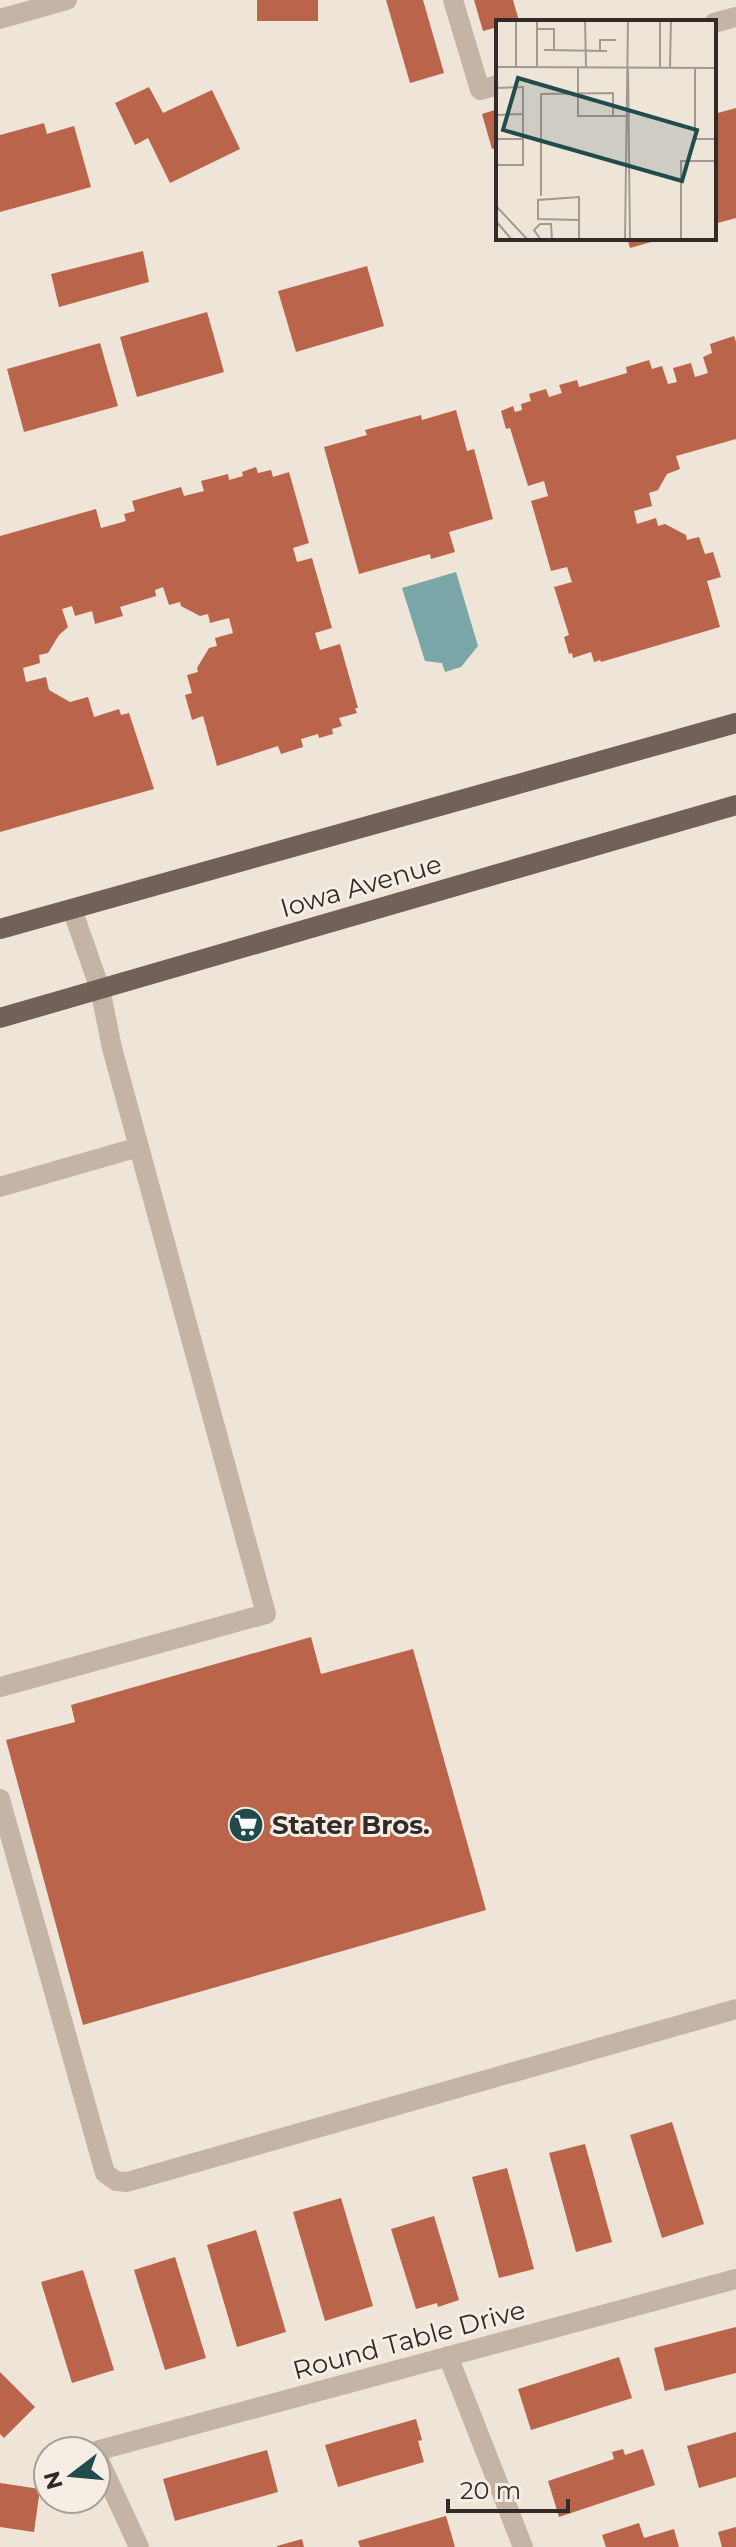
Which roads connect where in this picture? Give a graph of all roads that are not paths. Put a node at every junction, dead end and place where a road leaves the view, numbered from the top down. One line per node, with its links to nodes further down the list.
1 (67, 0): 4 (street)
2 (453, 0): 6 (street)
3 (736, 17): 5 (street)
4 (0, 19)
5 (716, 22)
6 (496, 86)
7 (736, 723): 9 (main road)
8 (736, 805): 11 (main road, Iowa Avenue)
9 (72, 909): 10 (main road); 11 (street)
10 (0, 929)
11 (100, 989): 12 (main road, Iowa Avenue); 13 (street)
12 (0, 1018)
13 (139, 1147): 14 (street); 15 (street)
14 (0, 1187)
15 (0, 1687)
16 (0, 1799): 17 (street)
17 (736, 2009)
18 (736, 2279): 19 (street, Round Table Drive)
19 (448, 2356): 20 (street, Round Table Drive); 23 (street)
20 (112, 2449)
21 (112, 2488): 22 (street, Round Table Drive)
22 (139, 2547)
23 (523, 2547)

